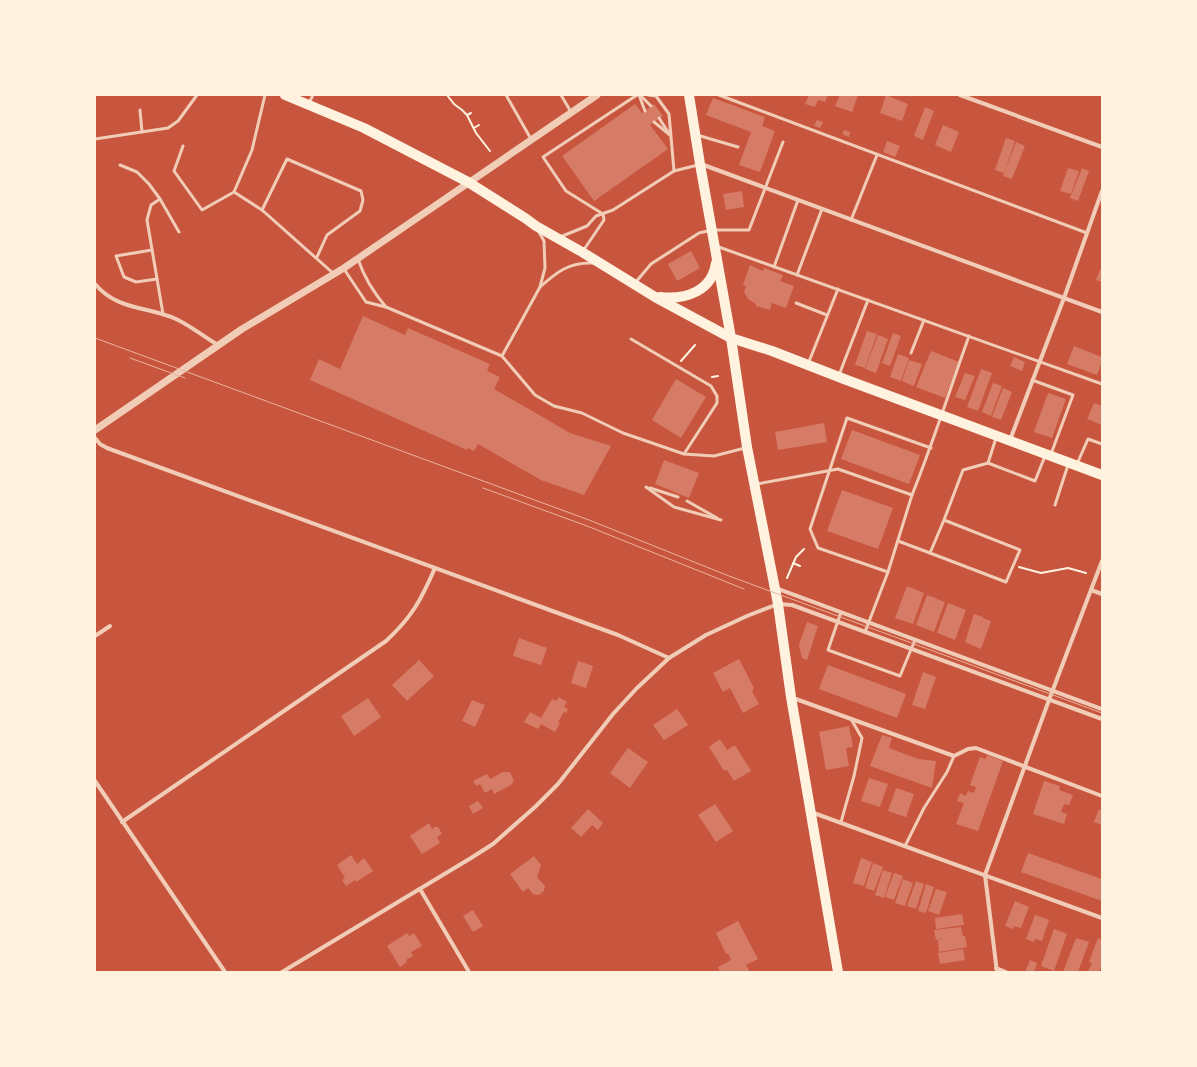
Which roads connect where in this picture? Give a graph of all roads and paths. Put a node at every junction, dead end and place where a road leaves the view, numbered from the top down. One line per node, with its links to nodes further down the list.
1 (197, 95): 25 (lane)
2 (265, 95): 42 (lane)
3 (285, 95): 14 (main road)
4 (312, 95): 14 (lane)
5 (447, 95): 20 (path)
6 (506, 95): 29 (lane)
7 (561, 95): 18 (lane)
8 (597, 95): 18 (street)
9 (639, 95): 15 (lane); 17 (lane); 47 (lane)
10 (648, 95): 27 (lane)
11 (689, 95): 26 (main road)
12 (719, 95): 35 (lane)
13 (960, 95): 33 (street)
14 (309, 105): 39 (main road)
15 (651, 106)
16 (140, 110): 25 (lane)
17 (645, 111)
18 (571, 112): 29 (street)
19 (471, 113): 20 (path)
20 (467, 115): 24 (path)
21 (659, 118): 27 (lane)
22 (654, 122): 27 (lane)
23 (479, 125): 24 (path)
24 (474, 128): 34 (path)
25 (142, 132): 28 (lane)
26 (695, 134): 32 (lane); 37 (main road)
27 (670, 135): 38 (lane)
28 (95, 139)
29 (532, 139): 39 (street)
30 (783, 142): 40 (lane)
31 (183, 146): 42 (lane)
32 (738, 147)
33 (1102, 147)
34 (490, 151)
35 (877, 155): 48 (lane); 52 (lane)
36 (120, 164): 43 (lane)
37 (700, 164): 38 (lane); 40 (street); 50 (main road)
38 (674, 171): 47 (lane)
39 (468, 182): 49 (main road); 58 (street)
40 (766, 188): 44 (street); 50 (lane)
41 (1102, 191): 52 (street)
42 (234, 192): 46 (lane)
43 (160, 198): 51 (lane); 55 (lane)
44 (798, 200): 45 (street); 61 (lane)
45 (822, 209): 48 (street); 64 (lane)
46 (262, 210): 57 (lane); 57 (lane)
47 (603, 214): 53 (lane); 56 (lane)
48 (851, 220): 71 (street)
49 (536, 226): 53 (main road); 68 (lane)
50 (712, 230): 54 (main road); 67 (lane)
51 (179, 232)
52 (1087, 233): 71 (street)
53 (557, 238): 56 (main road)
54 (715, 246): 59 (main road); 61 (lane)
55 (152, 250): 65 (lane); 65 (lane)
56 (582, 252): 60 (main road)
57 (317, 257): 63 (lane)
58 (358, 258): 62 (street); 74 (lane)
59 (717, 259): 70 (main road); 80 (main road)
60 (601, 263): 67 (main road); 68 (lane)
61 (774, 267): 64 (lane)
62 (344, 268): 63 (street); 74 (lane)
63 (334, 274): 82 (street)
64 (797, 275): 69 (lane)
65 (157, 279): 76 (lane)
66 (95, 284): 76 (street)
67 (634, 284): 70 (main road)
68 (540, 287): 84 (lane)
69 (838, 290): 72 (lane); 77 (lane)
70 (655, 297): 80 (main road)
71 (1064, 298): 75 (street); 85 (street)
72 (868, 300): 78 (lane); 87 (lane)
73 (796, 303): 77 (lane)
74 (386, 307): 84 (lane)
75 (1102, 312)
76 (163, 314): 82 (street)
77 (827, 315): 86 (lane)
78 (924, 320): 79 (lane); 83 (lane)
79 (969, 336): 85 (lane); 90 (lane)
80 (731, 338): 86 (main road); 96 (main road)
81 (631, 339): 98 (lane)
82 (219, 346): 91 (street)
83 (911, 353)
84 (502, 356): 98 (lane)
85 (1040, 361): 88 (street); 89 (lane)
86 (807, 365): 87 (main road)
87 (839, 377): 90 (main road)
88 (1032, 380): 94 (street); 99 (lane)
89 (1102, 384)
90 (941, 415): 92 (main road); 97 (lane)
91 (95, 430)
92 (997, 436): 94 (main road); 100 (lane)
93 (95, 438): 117 (street)
94 (1010, 441): 99 (main road)
95 (1102, 444): 101 (lane)
96 (747, 447): 98 (lane); 104 (main road)
97 (931, 448): 102 (lane); 105 (lane)
98 (684, 454)
99 (1048, 455): 100 (lane); 101 (main road)
100 (988, 463): 109 (lane)
101 (1072, 464): 103 (main road); 108 (lane)
102 (830, 470): 104 (lane); 105 (lane); 118 (lane)
103 (1102, 475)
104 (754, 484): 121 (main road)
105 (912, 495): 110 (lane)
106 (678, 497): 107 (lane)
107 (688, 501)
108 (1055, 505)
109 (944, 520): 112 (lane); 115 (lane)
110 (898, 541): 112 (lane); 118 (lane)
111 (804, 549): 114 (path)
112 (930, 553): 115 (lane)
113 (1102, 561): 122 (street)
114 (793, 563): 116 (path); 120 (path)
115 (1013, 565): 119 (path)
116 (800, 566)
117 (435, 568): 133 (street); 144 (street)
118 (888, 572): 127 (lane)
119 (1086, 573)
120 (787, 578)
121 (774, 588): 124 (main road); 125 (street)
122 (1091, 590): 123 (street); 134 (street)
123 (1102, 594)
124 (778, 604): 126 (street); 133 (street); 135 (main road)
125 (841, 612): 126 (lane); 127 (street)
126 (837, 621): 129 (street); 132 (lane)
127 (868, 623): 129 (lane); 131 (street)
128 (110, 626): 130 (street)
129 (865, 632): 132 (street)
130 (95, 636)
131 (915, 640): 132 (lane); 134 (street)
132 (912, 649): 134 (street)
133 (669, 658): 148 (street)
134 (1051, 695): 136 (street); 138 (street); 140 (street)
135 (791, 697): 137 (street); 143 (main road)
136 (1102, 709)
137 (851, 719): 139 (street); 145 (lane)
138 (1102, 719)
139 (954, 756): 140 (street); 146 (lane)
140 (1026, 767): 142 (street); 147 (street)
141 (95, 782): 144 (street)
142 (1102, 796)
143 (810, 811): 145 (street); 154 (main road)
144 (122, 822): 151 (street)
145 (841, 822): 146 (street)
146 (906, 846): 147 (street)
147 (985, 875): 149 (street); 150 (street)
148 (420, 889): 152 (street); 153 (street)
149 (1102, 918)
150 (996, 970): 155 (street)
151 (225, 972)
152 (282, 972)
153 (469, 972)
154 (838, 972)
155 (1006, 972)

